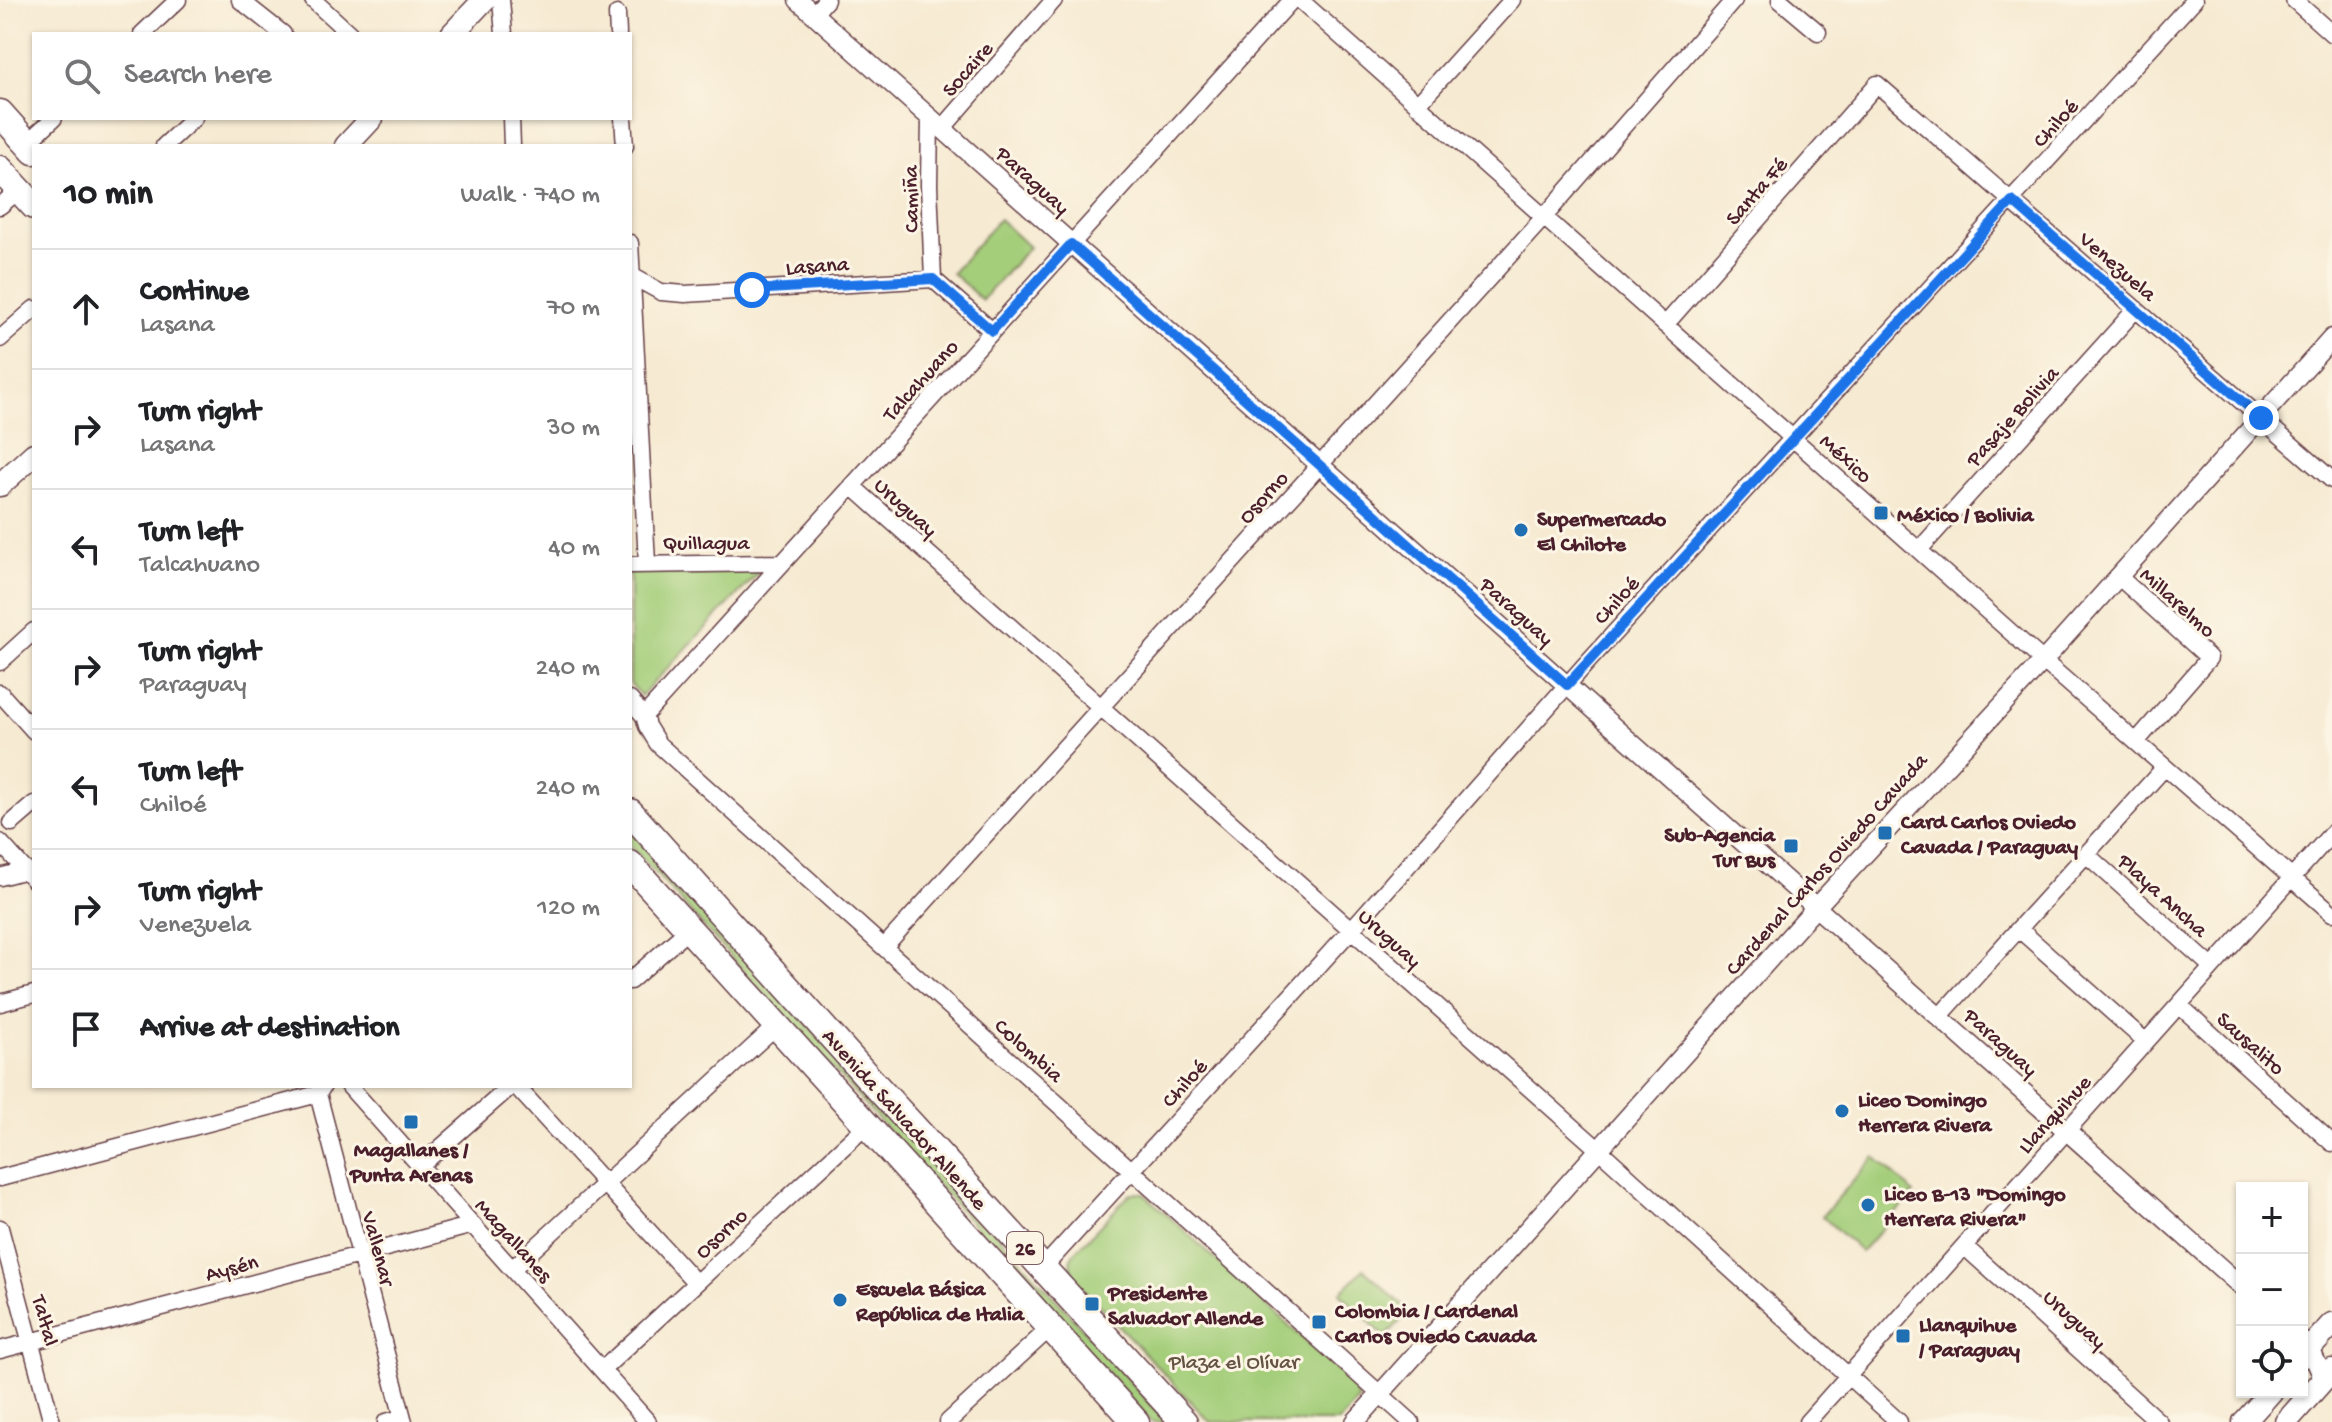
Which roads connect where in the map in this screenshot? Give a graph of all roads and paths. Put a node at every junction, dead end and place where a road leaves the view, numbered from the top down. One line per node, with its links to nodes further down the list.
1 (178, 0): 17 (street)
2 (240, 0): 18 (street)
3 (313, 0): 19 (street)
4 (484, 0): 20 (main road)
5 (501, 0): 21 (street)
6 (798, 0): 15 (street, Paraguay)
7 (1054, 0): 33 (street, Socaire)
8 (1292, 0): 44 (street, Talcahuano)
9 (1300, 0): 26 (street, México)
10 (1512, 0): 26 (street)
11 (1734, 0): 43 (street, Osorno)
12 (1780, 0): 23 (street)
13 (2194, 0): 42 (street, Chiloé)
14 (2294, 0): 24 (street)
15 (820, 7): 33 (street, Paraguay)
16 (617, 14): 22 (street)
17 (144, 32)
18 (279, 32)
19 (348, 32)
20 (454, 32)
21 (504, 32)
22 (618, 32)
23 (1818, 32)
24 (2332, 34)
25 (1877, 84): 42 (street, Venezuela); 50 (street, Santa Fé)
26 (1417, 105): 43 (street, México)
27 (0, 113): 39 (highway)
28 (52, 120): 34 (street)
29 (192, 120): 35 (street)
30 (370, 120): 36 (main road)
31 (511, 120): 37 (street)
32 (623, 120): 38 (street)
33 (936, 123): 44 (street, Paraguay); 46 (street, Camiña)
34 (33, 144)
35 (166, 144)
36 (348, 144)
37 (512, 144)
38 (625, 144)
39 (31, 147)
40 (0, 169): 41 (highway)
41 (18, 201)
42 (2012, 201): 47 (street, Venezuela); 55 (street, Chiloé)
43 (1544, 217): 50 (street, México); 57 (street, Osorno)
44 (1071, 244): 51 (street, Talcahuano); 57 (street, Paraguay)
45 (632, 277): 46 (street, Lasana)
46 (933, 279): 51 (street)
47 (2136, 309): 54 (street, Venezuela); 61 (street, Pasaje Bolivia)
48 (32, 311): 53 (street)
49 (632, 317): 63 (street)
50 (1665, 325): 55 (street, México)
51 (992, 331): 60 (street, Talcahuano)
52 (2332, 338): 54 (street, Cardenal Carlos Oviedo Cavada)
53 (0, 339)
54 (2261, 418): 58 (street, Venezuela); 64 (street, Cardenal Carlos Oviedo Cavada)
55 (1792, 438): 61 (street, México); 68 (street, Chiloé)
56 (32, 456): 59 (main road)
57 (1319, 465): 68 (street, Paraguay); 71 (street, Osorno)
58 (2332, 480)
59 (0, 485)
60 (852, 486): 62 (street, Talcahuano); 71 (street, Uruguay)
61 (1919, 550): 66 (street, México)
62 (782, 563): 63 (street, Quillagua); 72 (street, Talcahuano)
63 (638, 564)
64 (2118, 576): 66 (street, Cardenal Carlos Oviedo Cavada); 74 (street, Millarelmo)
65 (32, 633): 67 (street)
66 (2043, 661): 74 (street, México); 86 (street, Cardenal Carlos Oviedo Cavada)
67 (0, 662)
68 (1567, 685): 86 (street, Paraguay); 90 (street, Chiloé)
69 (0, 693): 73 (street)
70 (632, 702): 72 (street, Colombia)
71 (1100, 707): 90 (street, Uruguay); 91 (street, Osorno)
72 (644, 716): 91 (street, Colombia)
73 (32, 729)
74 (2136, 742): 75 (street, México)
75 (2165, 767): 81 (street); 85 (street, México)
76 (32, 806): 78 (street)
77 (632, 814): 116 (highway, Avenida Salvador Allende / 26)
78 (12, 823)
79 (2332, 833): 85 (street, Llanquihue)
80 (0, 842): 83 (street)
81 (2086, 854): 89 (street); 92 (street, Playa Ancha)
82 (632, 866): 88 (highway, Avenida Salvador Allende / 26)
83 (30, 875): 84 (street)
84 (0, 877)
85 (2292, 877): 87 (street, México); 92 (street, Llanquihue)
86 (1816, 907): 97 (street, Paraguay); 107 (street, Cardenal Carlos Oviedo Cavada)
87 (2332, 913)
88 (689, 929): 93 (street); 98 (highway, Avenida Salvador Allende / 26)
89 (2019, 929): 97 (street); 99 (street)
90 (1351, 930): 107 (street, Uruguay); 109 (street, Chiloé)
91 (884, 947): 109 (street, Colombia)
92 (2212, 967): 96 (street, Llanquihue)
93 (632, 979)
94 (32, 995): 95 (street)
95 (0, 1003)
96 (2179, 1005): 99 (street, Llanquihue); 106 (street, Sausalito)
97 (1939, 1017): 105 (street, Paraguay)
98 (777, 1025): 104 (highway, Avenida Salvador Allende / 26); 111 (street)
99 (2146, 1042): 105 (street, Llanquihue)
100 (351, 1088): 108 (street, Magallanes)
101 (512, 1088): 108 (street)
102 (516, 1088): 111 (street)
103 (320, 1090): 110 (street); 115 (street, Vallenar)
104 (867, 1125): 119 (street, Osorno); 121 (highway, Avenida Salvador Allende / 26)
105 (2066, 1131): 114 (street, Llanquihue); 118 (street, Paraguay)
106 (2332, 1143)
107 (1599, 1150): 128 (street, Uruguay); 129 (street, Cardenal Carlos Oviedo Cavada)
108 (420, 1166): 112 (street, Magallanes)
109 (1132, 1171): 116 (street, Chiloé); 129 (street, Colombia)
110 (0, 1178)
111 (605, 1183): 117 (street); 119 (street)
112 (473, 1225): 115 (street, Aysén); 117 (street, Magallanes)
113 (0, 1228): 122 (street, Taltal)
114 (1964, 1246): 128 (street, Llanquihue); 141 (street, Uruguay)
115 (360, 1255): 122 (street, Aysén); 131 (street, Vallenar)
116 (1043, 1268): 136 (highway, Avenida Salvador Allende / 26)
117 (512, 1269): 126 (street, Magallanes)
118 (2236, 1282)
119 (696, 1283): 126 (street, Osorno)
120 (2332, 1324): 123 (main road)
121 (1050, 1328): 134 (street); 135 (highway, Avenida Salvador Allende / 26)
122 (31, 1342): 124 (street, Aysén); 132 (street, Taltal)
123 (2308, 1346)
124 (0, 1350)
125 (2308, 1352): 127 (street)
126 (602, 1370): 133 (street, Magallanes)
127 (2328, 1375): 143 (main road)
128 (1848, 1376): 139 (street, Llanquihue); 140 (street, Uruguay)
129 (1380, 1394): 137 (street, Cardenal Carlos Oviedo Cavada); 138 (street, Colombia)
130 (2266, 1398): 142 (main road)
131 (397, 1421)
132 (52, 1422)
133 (648, 1422)
134 (948, 1422)
135 (1136, 1422)
136 (1184, 1422)
137 (1355, 1422)
138 (1411, 1422)
139 (1807, 1422)
140 (1899, 1422)
141 (2159, 1422)
142 (2244, 1422)
143 (2286, 1422)

